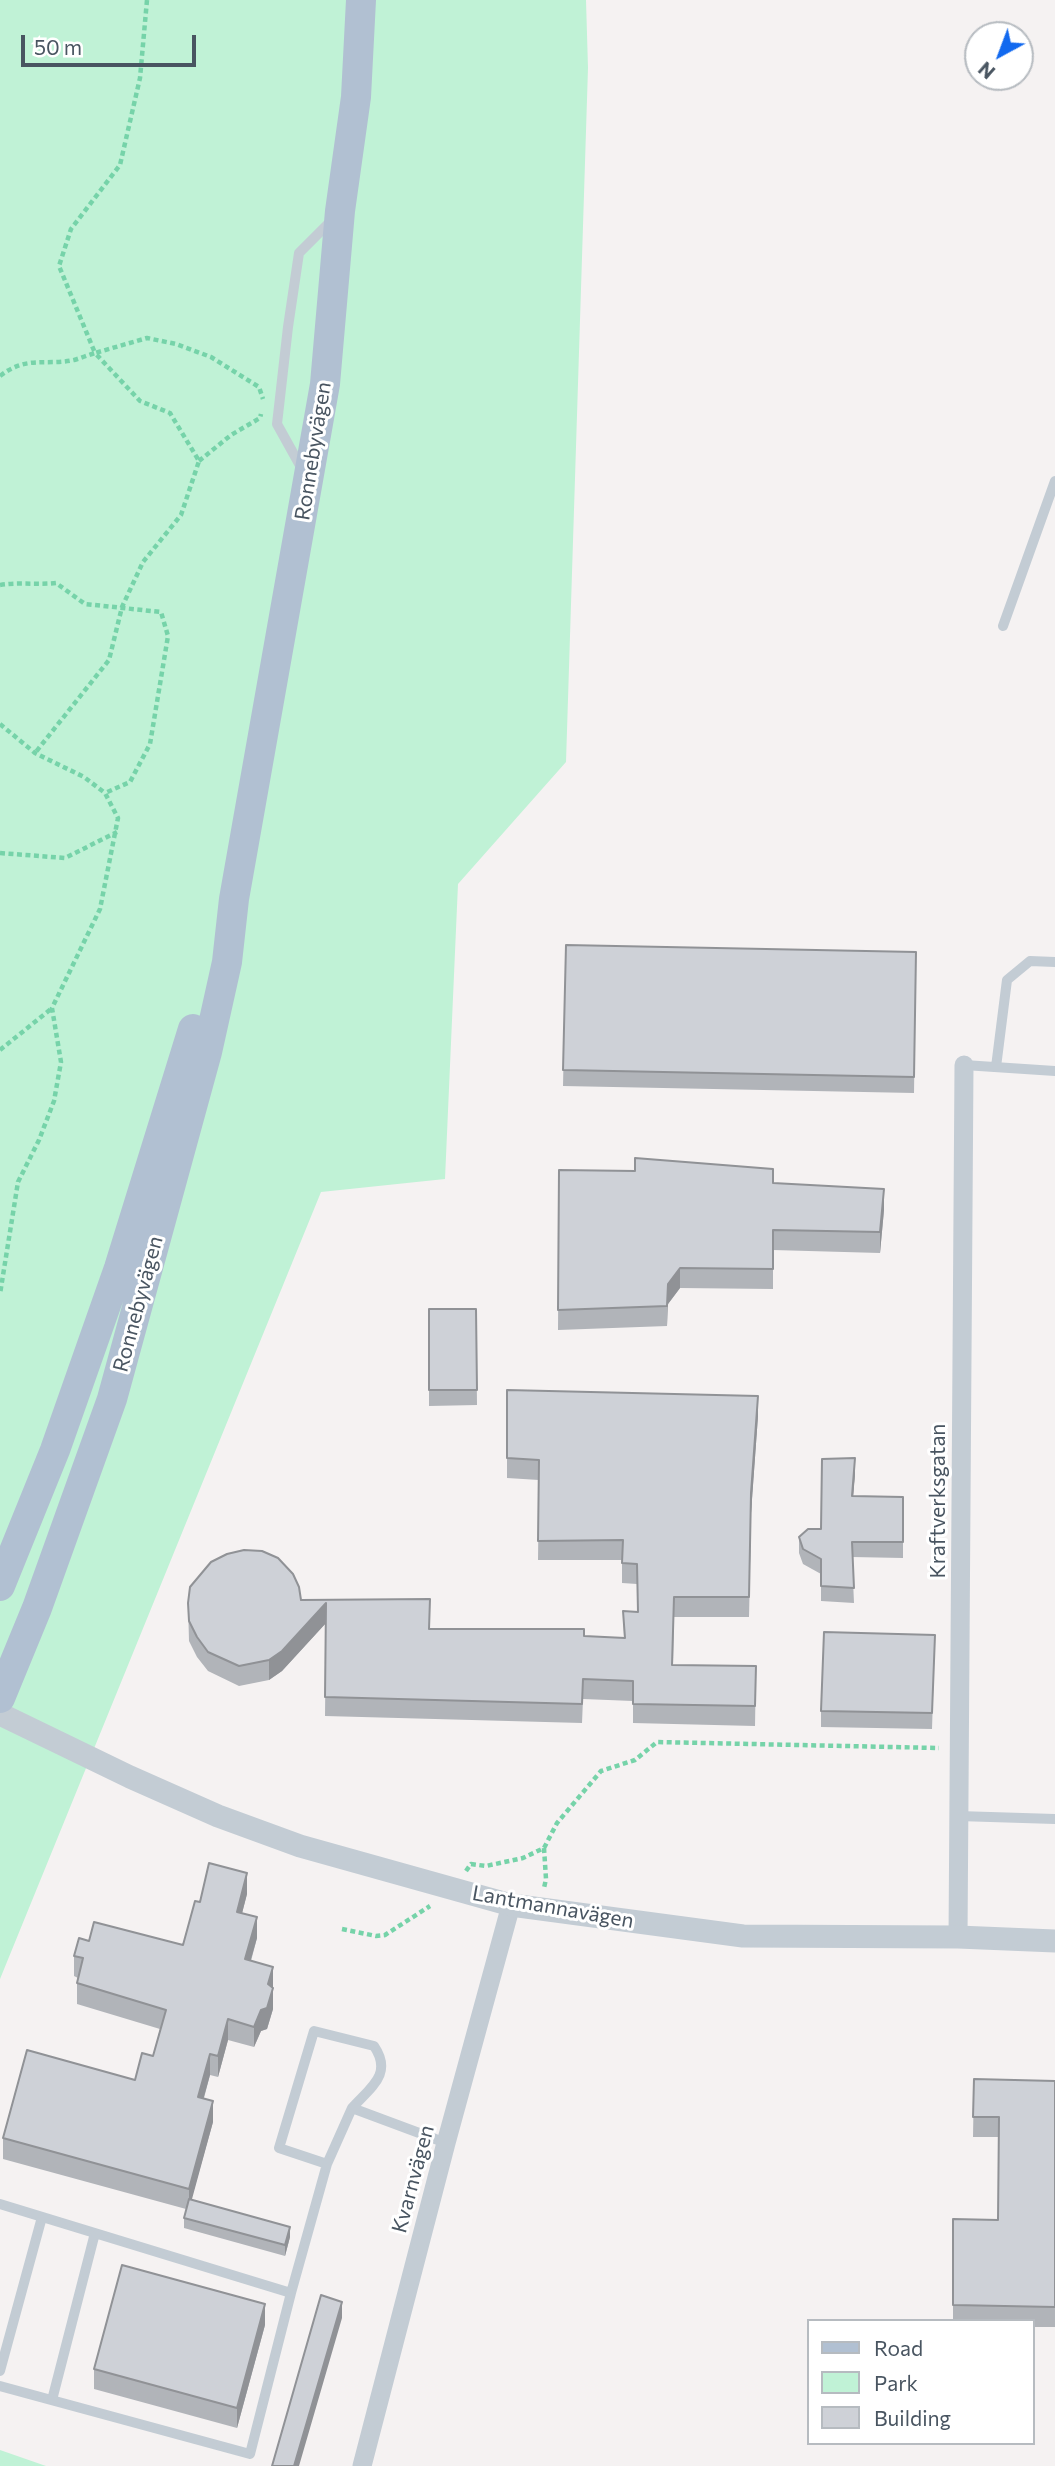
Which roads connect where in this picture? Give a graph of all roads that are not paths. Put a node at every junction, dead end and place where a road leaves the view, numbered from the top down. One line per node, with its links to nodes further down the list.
1 (361, 0): 2 (main road, Ronnebyvägen)
2 (340, 211): 3 (main road, Ronnebyvägen); 3 (lane)
3 (308, 480): 6 (main road, Ronnebyvägen)
4 (1055, 481): 5 (lane)
5 (1003, 626)
6 (234, 899): 11 (main road, Ronnebyvägen); 12 (main road, Ronnebyvägen)
7 (1055, 962): 9 (lane)
8 (964, 1065): 9 (lane); 14 (street, Kraftverksgatan)
9 (996, 1067): 10 (lane)
10 (1055, 1071)
11 (0, 1586)
12 (0, 1698)
13 (0, 1714): 16 (street, Lantmannavägen)
14 (958, 1816): 15 (lane); 17 (street, Kraftverksgatan)
15 (1055, 1819)
16 (511, 1905): 17 (street, Lantmannavägen); 20 (street, Kvarnvägen)
17 (958, 1937): 18 (street, Lantmannavägen)
18 (1055, 1941)
19 (352, 2108): 20 (lane); 21 (lane); 21 (lane)
20 (446, 2143): 29 (street, Kvarnvägen)
21 (327, 2164): 25 (lane)
22 (0, 2204): 23 (lane)
23 (42, 2217): 24 (lane); 26 (lane)
24 (95, 2233): 25 (lane); 28 (lane)
25 (291, 2293): 28 (lane)
26 (0, 2371)
27 (0, 2386): 28 (lane)
28 (52, 2400)
29 (362, 2466)

